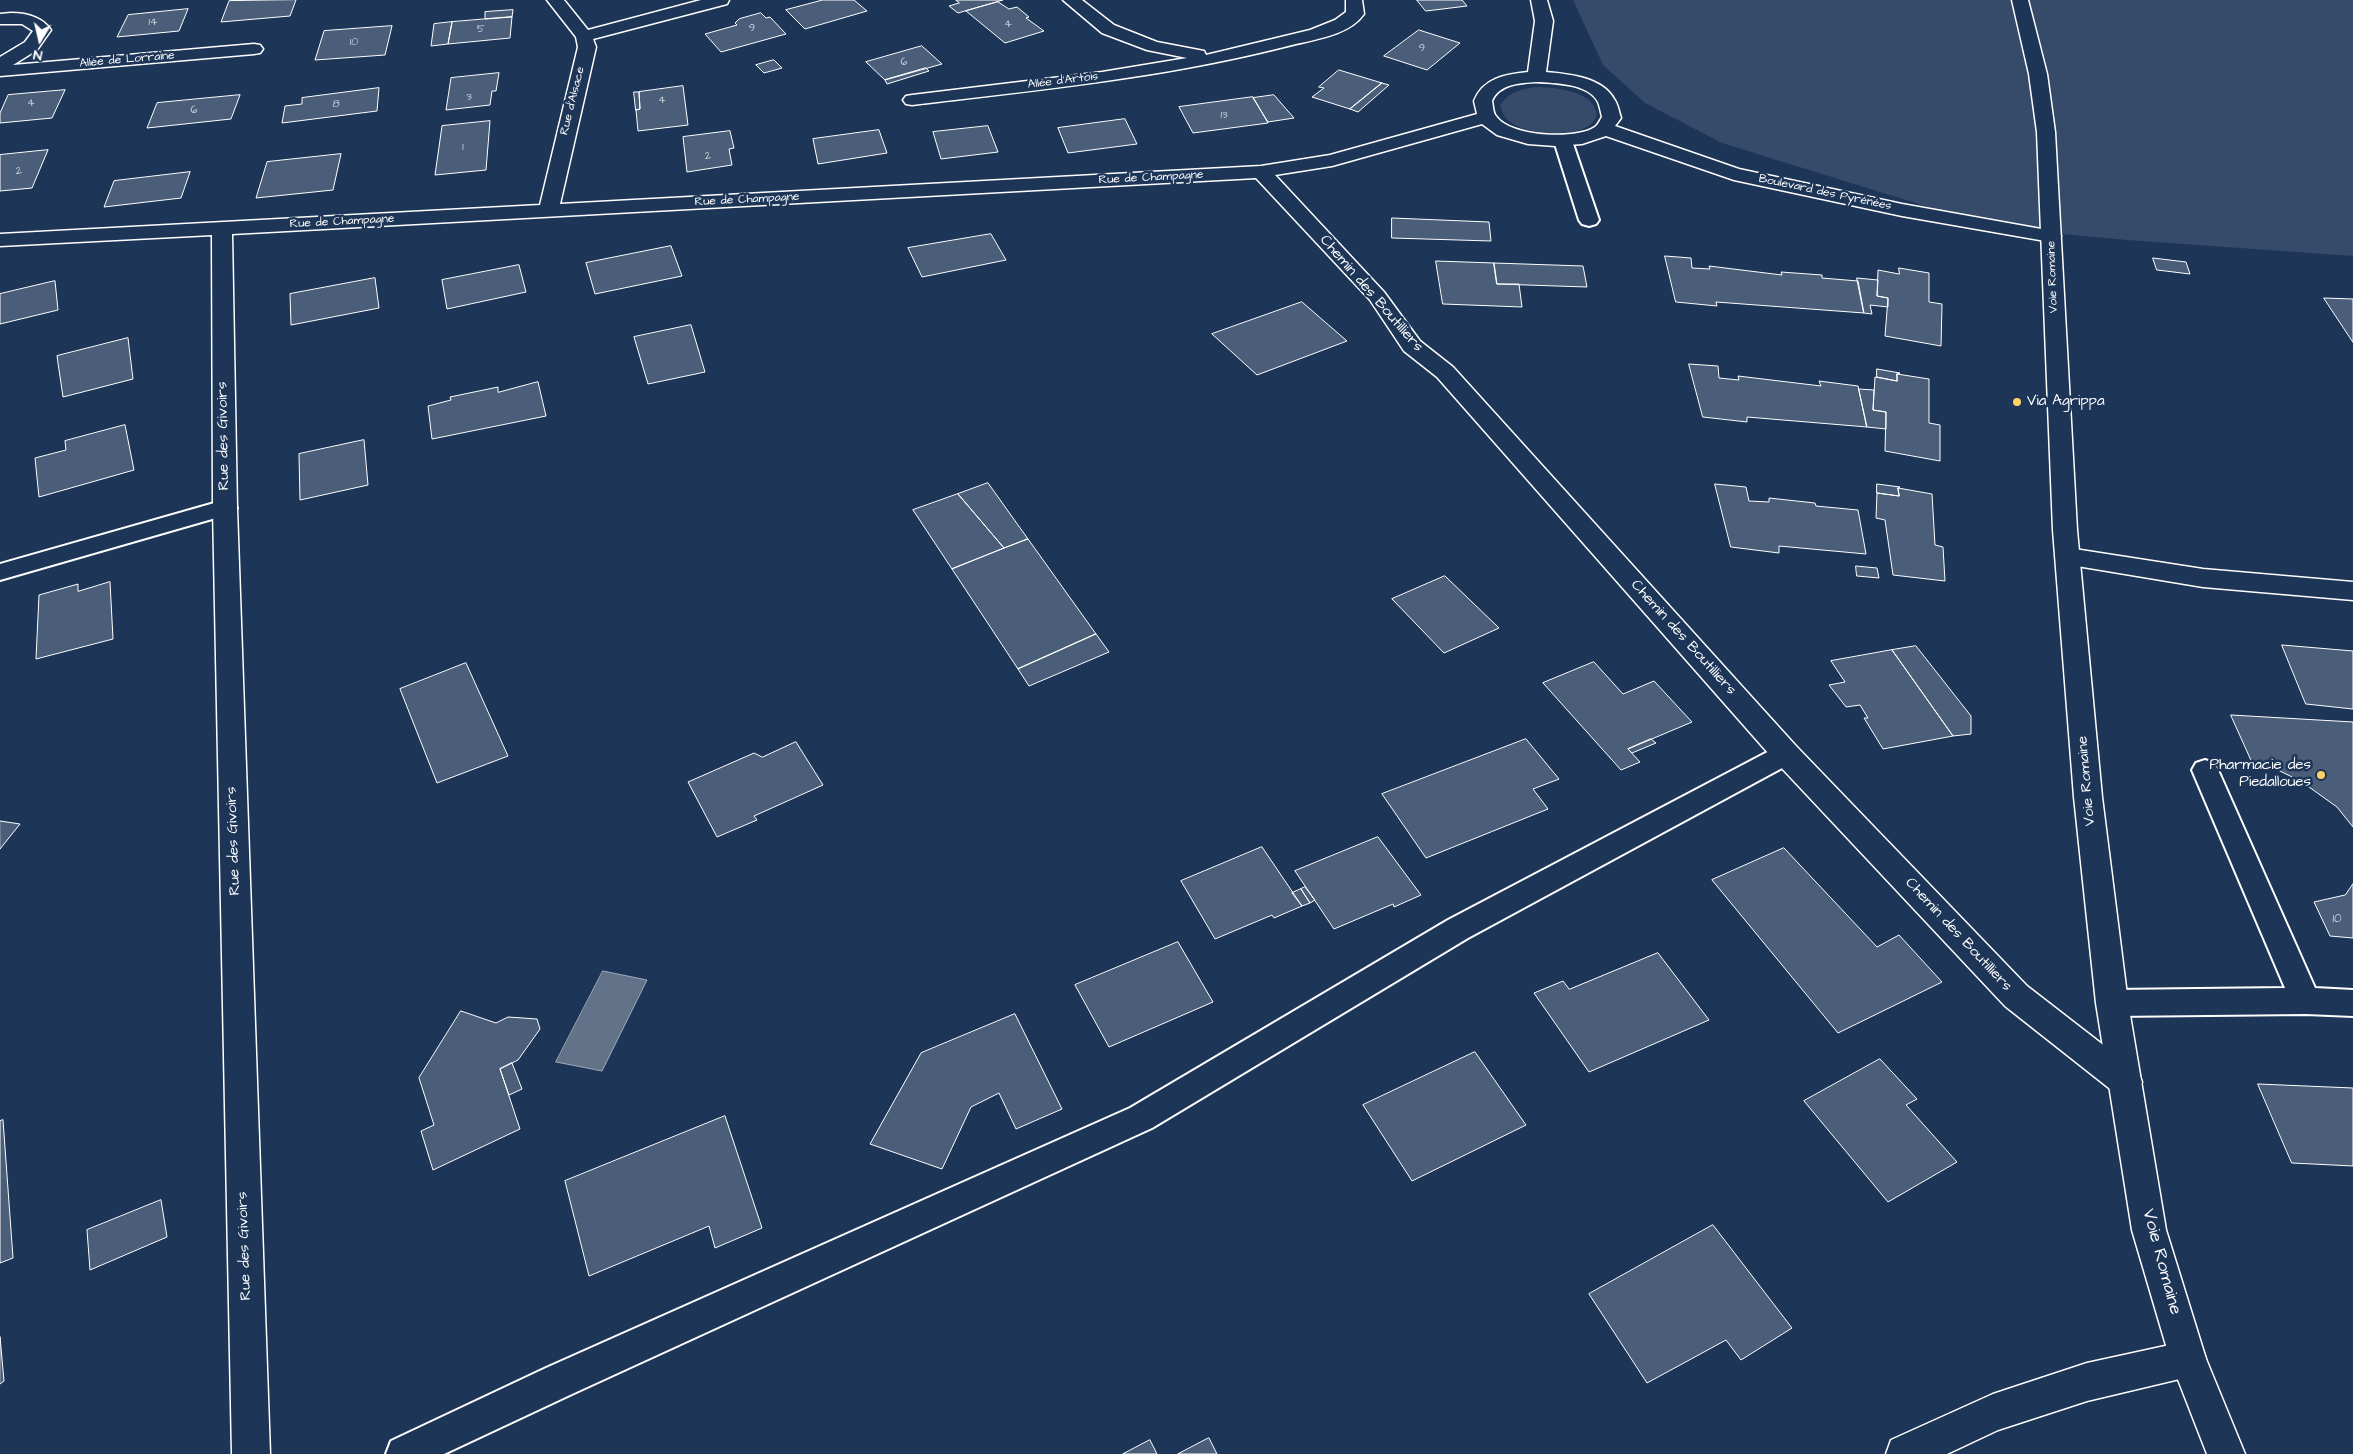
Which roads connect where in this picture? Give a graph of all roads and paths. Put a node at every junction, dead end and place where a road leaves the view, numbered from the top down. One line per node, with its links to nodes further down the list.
1 (555, 0): 8 (street)
2 (722, 0): 8 (street)
3 (1071, 0): 10 (street, Allée d'Artois)
4 (1354, 0): 10 (street, Allée d'Artois)
5 (1539, 0): 13 (street)
6 (2020, 0): 22 (street, Voie Romaine)
7 (0, 19): 11 (street)
8 (584, 36): 19 (street, Rue d'Alsace)
9 (254, 49): 12 (street, Allée de Lorraine)
10 (1214, 58): 14 (street, Allée d'Artois)
11 (0, 64)
12 (0, 71)
13 (1536, 77): 15 (street); 16 (street)
14 (912, 100)
15 (1487, 117): 17 (street); 18 (street, Rue de Champagne)
16 (1605, 129): 17 (street); 22 (street, Boulevard des Pyrénées)
17 (1563, 141): 20 (lane)
18 (1261, 172): 19 (street, Rue de Champagne); 28 (street, Chemin des Boutilliers)
19 (548, 211): 21 (street, Rue de Champagne)
20 (1589, 220)
21 (222, 228): 23 (street, Rue de Champagne); 24 (street, Rue des Givoirs)
22 (2051, 236): 25 (street, Voie Romaine)
23 (0, 240)
24 (225, 508): 26 (lane); 35 (street, Rue des Givoirs)
25 (2068, 557): 27 (street); 31 (street, Voie Romaine)
26 (0, 572)
27 (2353, 590)
28 (1786, 754): 33 (street, Chemin des Boutilliers); 36 (lane)
29 (2205, 770): 30 (lane)
30 (2306, 1001): 31 (lane); 32 (lane)
31 (2112, 1003): 33 (street, Voie Romaine)
32 (2353, 1003)
33 (2126, 1082): 34 (street, Voie Romaine)
34 (2188, 1359): 37 (street); 38 (street, Voie Romaine)
35 (251, 1454)
36 (404, 1454)
37 (1905, 1454)
38 (2226, 1454)

